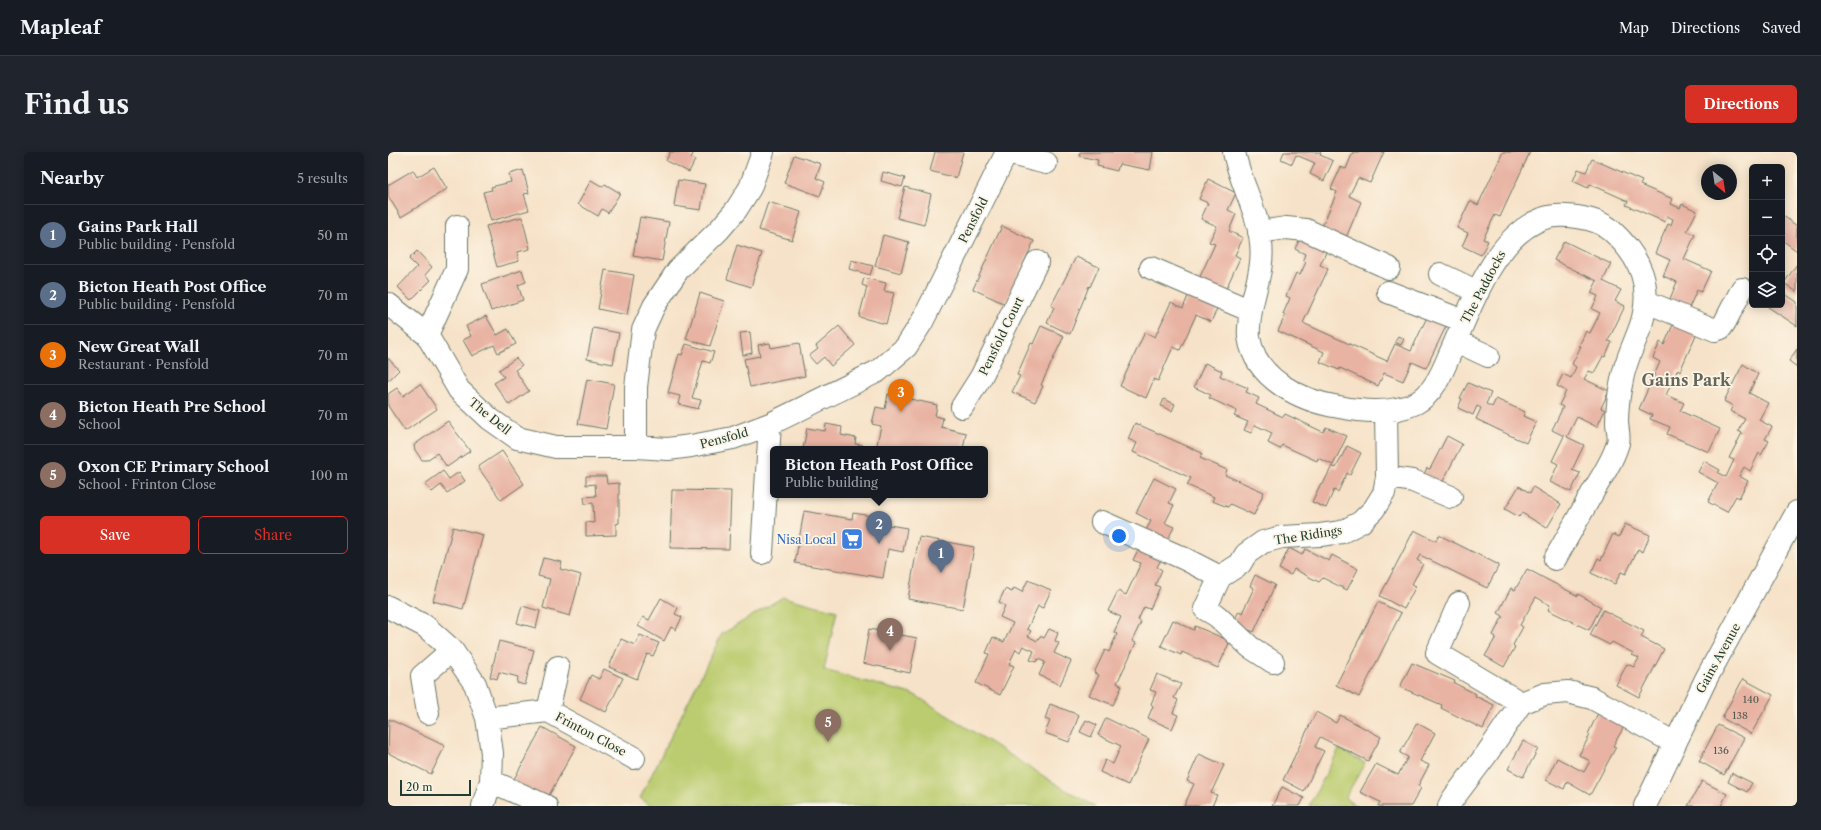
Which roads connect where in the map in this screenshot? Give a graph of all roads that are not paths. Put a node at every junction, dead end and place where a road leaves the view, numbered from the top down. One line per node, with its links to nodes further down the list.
1 (763, 152): 24 (street)
2 (1234, 152): 6 (street, The Paddocks)
3 (1007, 153): 4 (street); 23 (street, Pensfold)
4 (1046, 163)
5 (457, 226): 18 (street)
6 (1259, 232): 9 (street); 16 (street, The Paddocks)
7 (1037, 262): 21 (street, Pensfold Court)
8 (1151, 268): 16 (street)
9 (1389, 268)
10 (1440, 274): 13 (street)
11 (1742, 289): 14 (street)
12 (1388, 292): 17 (street)
13 (1478, 292): 14 (street, The Paddocks); 17 (street, The Paddocks)
14 (1647, 302): 30 (street, The Paddocks)
15 (388, 304): 18 (street, The Dell)
16 (1251, 311): 22 (street, The Paddocks)
17 (1464, 321): 19 (street, The Paddocks)
18 (427, 335): 24 (street, The Dell)
19 (1456, 341): 20 (street); 22 (street, The Paddocks)
20 (1488, 356)
21 (962, 407)
22 (1386, 411): 25 (street, The Ridings)
23 (770, 424): 24 (street, Pensfold); 29 (street)
24 (636, 447)
25 (1387, 477): 26 (street); 31 (street, The Ridings)
26 (1451, 497)
27 (1797, 512): 41 (street, Gains Avenue)
28 (1102, 522): 31 (street)
29 (762, 553)
30 (1555, 559)
31 (1220, 577): 35 (street)
32 (1459, 603): 37 (street)
33 (388, 607): 34 (street)
34 (452, 650): 39 (street); 40 (street)
35 (1273, 662)
36 (558, 667): 38 (street, Frinton Close)
37 (1521, 703): 41 (street); 46 (street)
38 (548, 711): 40 (street, Frinton Close); 42 (street, Frinton Close)
39 (428, 713)
40 (487, 718): 43 (street)
41 (1675, 743): 47 (street, Gains Avenue)
42 (634, 758)
43 (491, 781): 44 (street); 45 (street)
44 (484, 806)
45 (546, 806)
46 (1449, 806)
47 (1645, 806)

